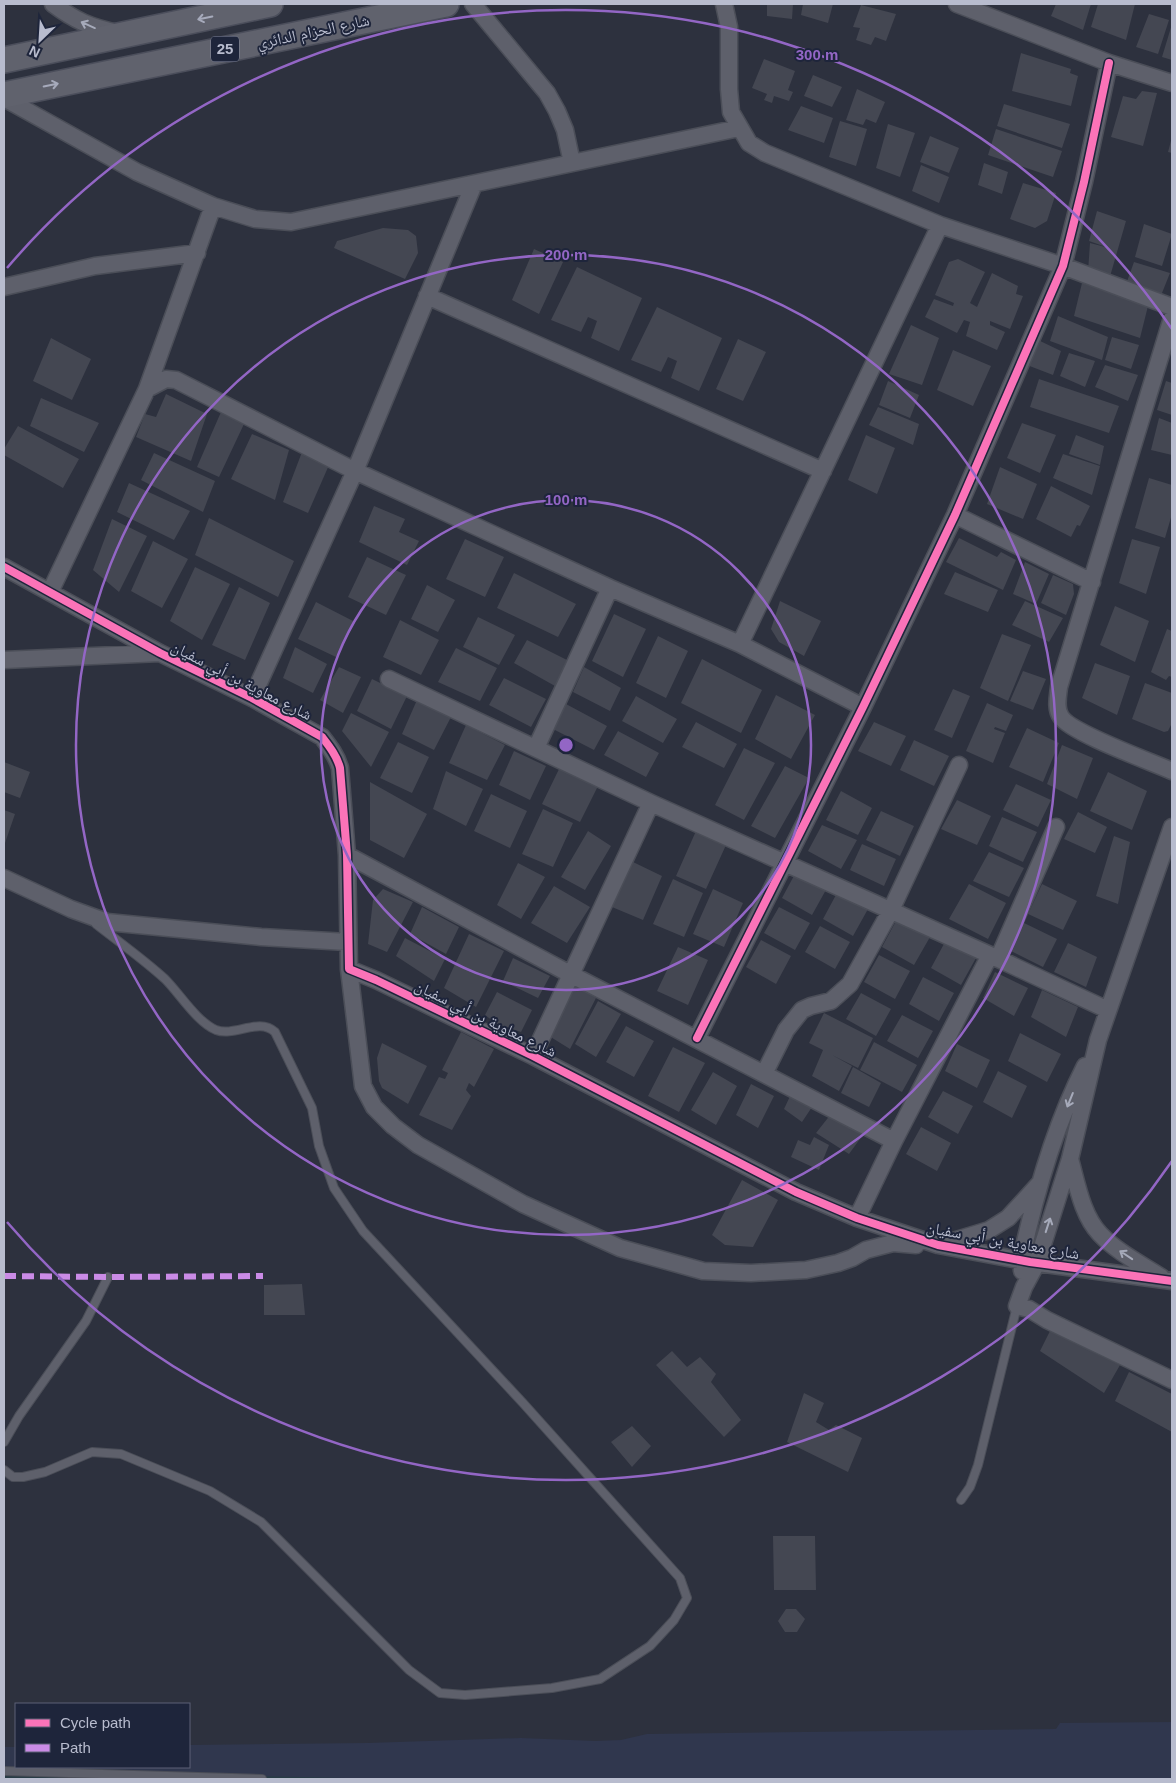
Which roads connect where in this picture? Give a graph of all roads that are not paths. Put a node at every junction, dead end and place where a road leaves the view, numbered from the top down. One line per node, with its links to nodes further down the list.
1 (53, 4): 7 (street, one-way to 1)
2 (270, 4): 7 (main road, 25, one-way to 7)
3 (473, 4): 13 (street)
4 (724, 4): 12 (street)
5 (957, 4): 9 (street)
6 (434, 5): 11 (main road, شارع الحزام الدائري / 25, one-way to 6)
7 (127, 35): 8 (main road, 25)
8 (4, 60)
9 (1109, 64): 10 (street); 18 (street)
10 (1172, 83)
11 (4, 96): 15 (street)
12 (739, 128): 13 (street); 16 (street)
13 (572, 163): 14 (street)
14 (474, 184): 15 (street); 20 (street)
15 (213, 206): 17 (street)
16 (940, 225): 18 (street); 25 (street)
17 (197, 253): 19 (street); 23 (street)
18 (1063, 266): 21 (street); 26 (street)
19 (4, 287)
20 (427, 296): 24 (street); 25 (street)
21 (1172, 307)
22 (1172, 318): 28 (street)
23 (147, 389): 24 (street); 30 (street)
24 (355, 471): 29 (street); 35 (street)
25 (823, 472): 31 (street)
26 (955, 515): 28 (street); 36 (street)
27 (4, 567): 30 (street, شارع معاوية بن أبي سفيان)
28 (1092, 582): 39 (street)
29 (610, 588): 31 (street); 37 (street)
30 (50, 592): 32 (street, شارع معاوية بن أبي سفيان)
31 (740, 644): 36 (street)
32 (160, 653): 33 (street); 35 (street, شارع معاوية بن أبي سفيان)
33 (4, 660)
34 (389, 679): 37 (street)
35 (252, 698): 43 (street, شارع معاوية بن أبي سفيان)
36 (863, 707): 44 (street)
37 (536, 748): 40 (street)
38 (959, 766): 46 (street)
39 (1172, 771)
40 (651, 803): 44 (street); 51 (street)
41 (1056, 826): 49 (street)
42 (1172, 826): 52 (street)
43 (347, 855): 48 (street, شارع معاوية بن أبي سفيان); 51 (street)
44 (785, 863): 46 (street); 53 (street)
45 (4, 878): 47 (street)
46 (891, 910): 49 (street); 56 (street)
47 (86, 916): 48 (street); 68 (lane)
48 (347, 942): 50 (street, شارع معاوية بن أبي سفيان)
49 (994, 957): 52 (street); 57 (street)
50 (349, 969): 55 (street, شارع معاوية بن أبي سفيان); 61 (street)
51 (570, 974): 53 (street); 55 (street)
52 (1108, 1010): 54 (street)
53 (697, 1038): 56 (street)
54 (1098, 1040): 58 (street); 59 (street, one-way to 59)
55 (533, 1056): 60 (street, شارع معاوية بن أبي سفيان)
56 (764, 1074): 57 (street)
57 (894, 1141): 60 (street)
58 (1070, 1159): 62 (street, one-way to 58); 64 (street, one-way to 58)
59 (1040, 1183): 61 (street); 62 (street)
60 (857, 1218): 61 (street, شارع معاوية بن أبي سفيان)
61 (938, 1245): 62 (street, شارع معاوية بن أبي سفيان)
62 (1029, 1261): 64 (street, شارع معاوية بن أبي سفيان); 65 (street)
63 (108, 1277): 67 (lane)
64 (1170, 1281)
65 (1017, 1306): 66 (street); 69 (lane)
66 (1172, 1380)
67 (4, 1442)
68 (4, 1470)
69 (961, 1500)
70 (4, 1771): 71 (lane)
71 (262, 1779)

